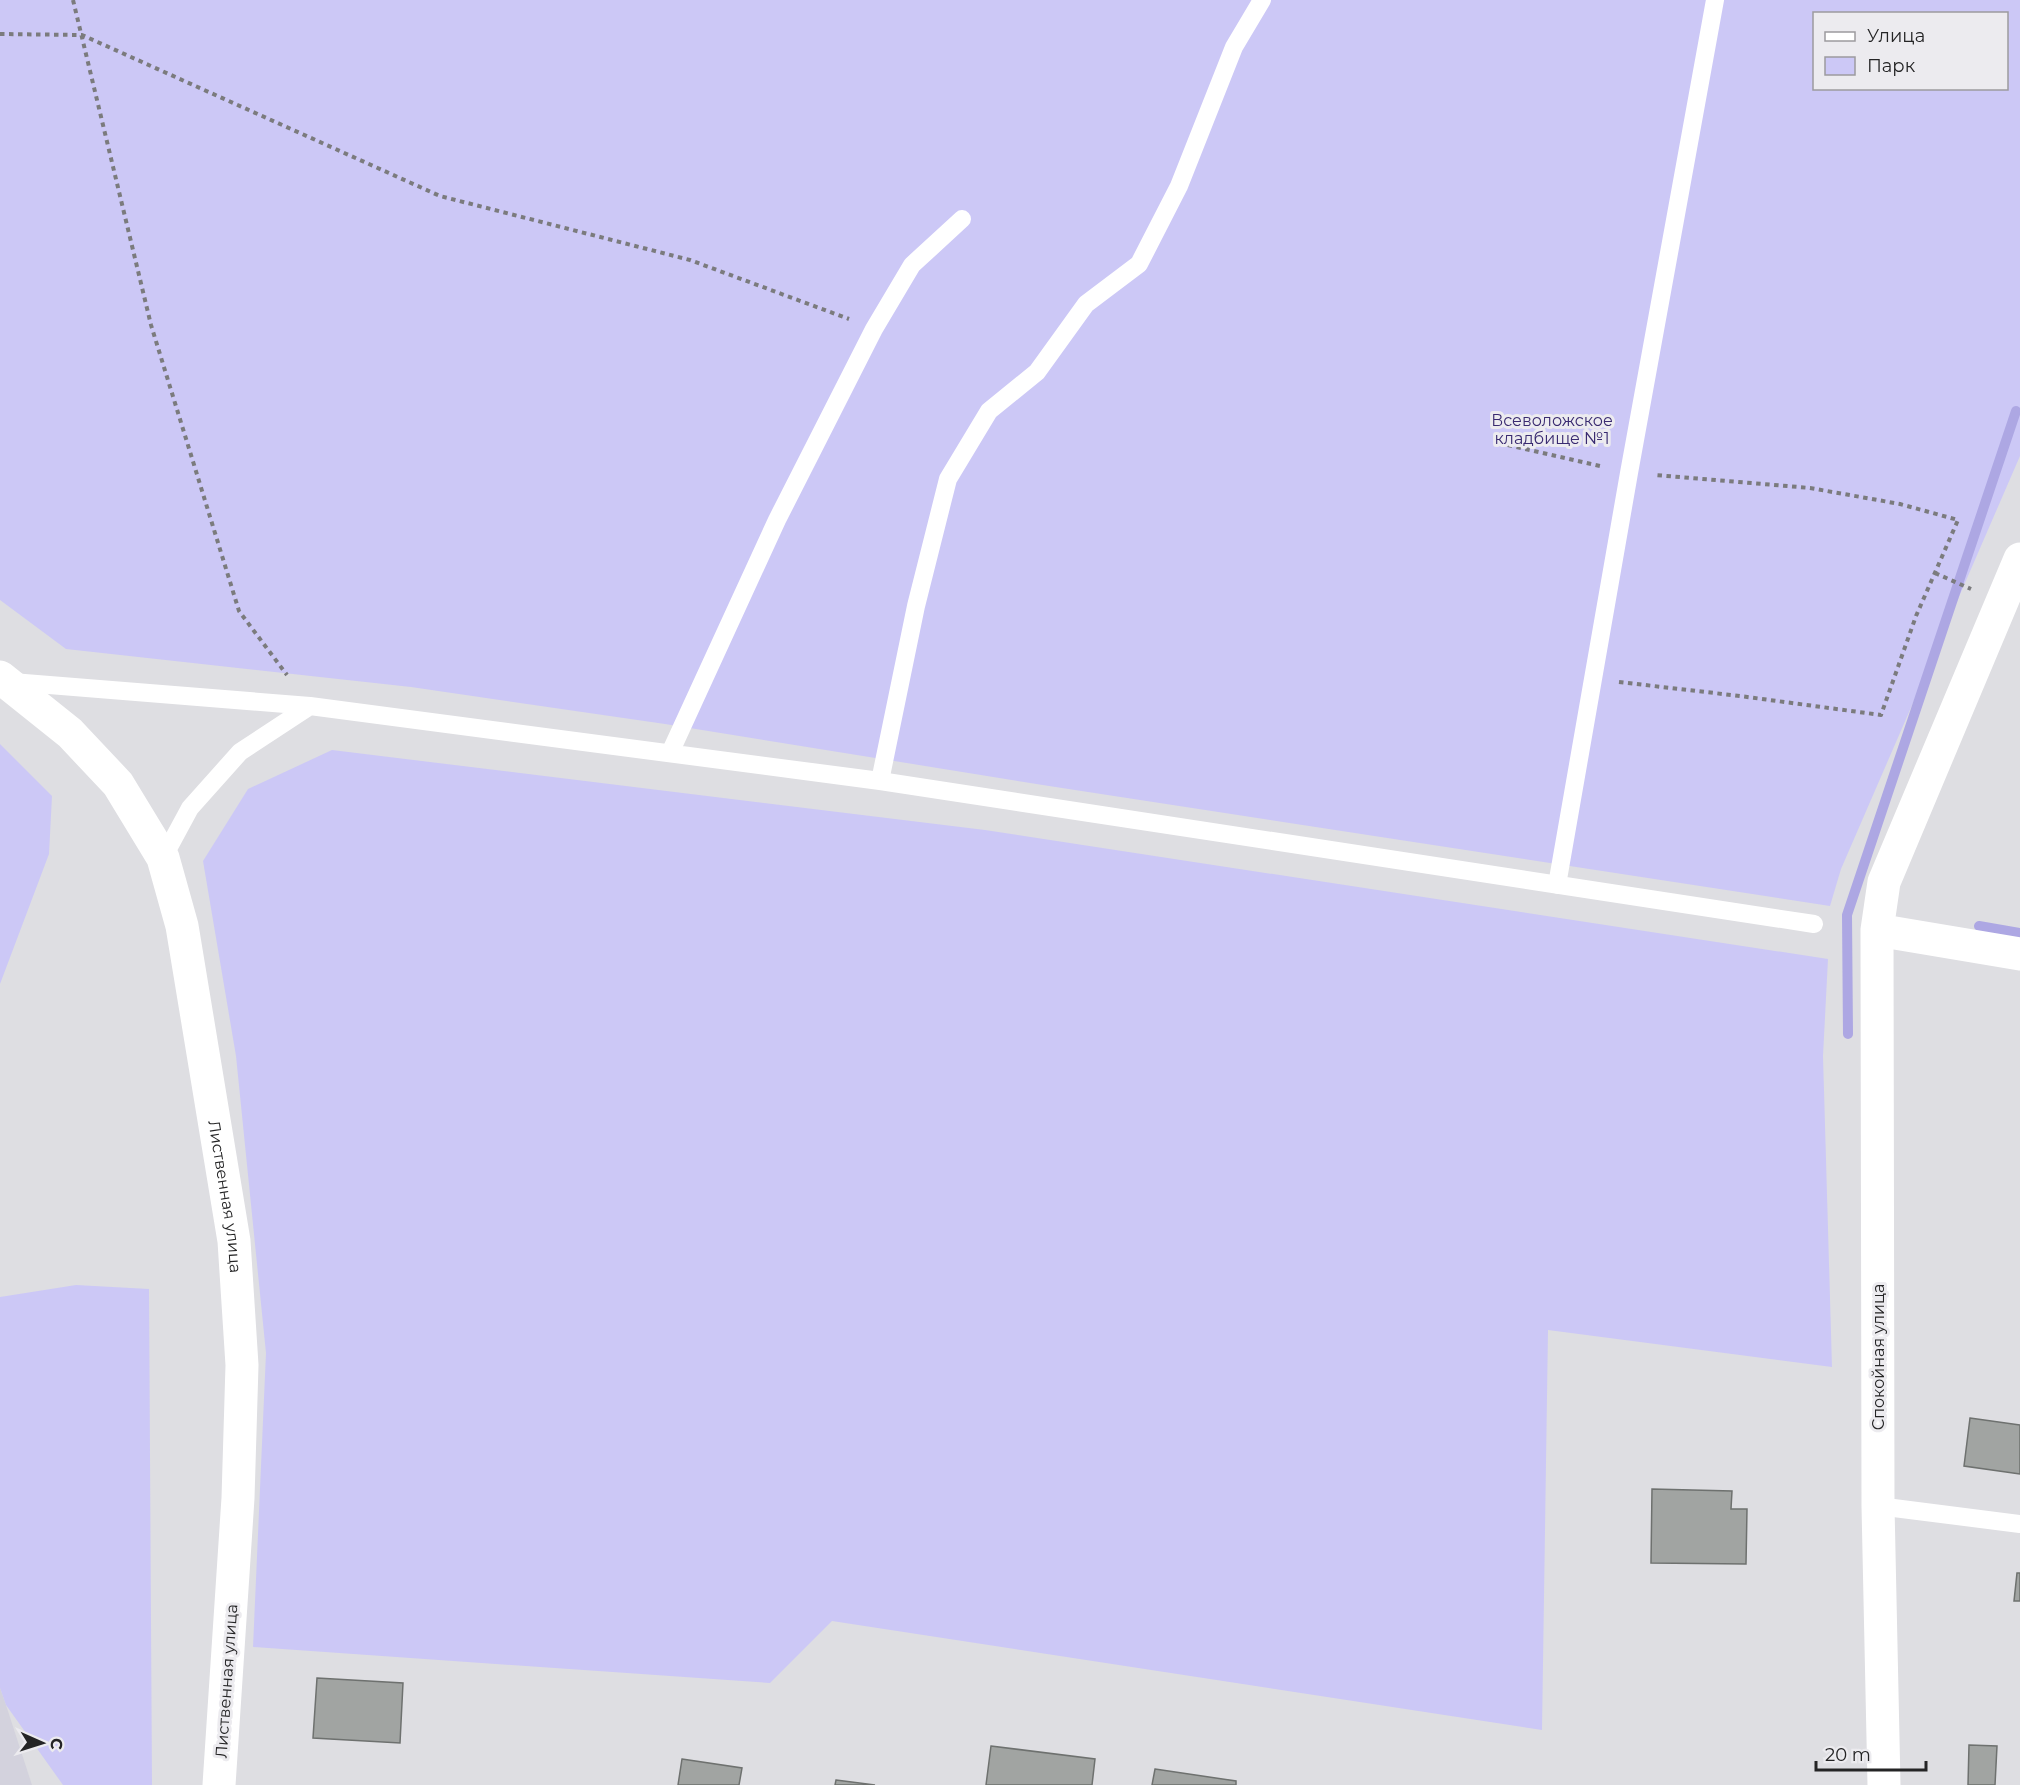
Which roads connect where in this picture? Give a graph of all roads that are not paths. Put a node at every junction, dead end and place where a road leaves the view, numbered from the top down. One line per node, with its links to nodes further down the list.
1 (1262, 0): 8 (lane)
2 (1715, 0): 10 (lane)
3 (962, 219): 7 (lane)
4 (2020, 560): 12 (street, Спокойная улица)
5 (4, 679): 6 (lane); 9 (street, Лиственная улица)
6 (310, 706): 7 (lane); 9 (lane)
7 (670, 753): 8 (lane)
8 (880, 781): 10 (lane)
9 (163, 858): 16 (street, Лиственная улица)
10 (1557, 885): 11 (lane)
11 (1814, 924)
12 (1877, 930): 13 (street); 14 (street, Спокойная улица)
13 (2020, 954)
14 (1878, 1506): 15 (lane); 17 (street, Спокойная улица)
15 (2020, 1524)
16 (219, 1785)
17 (1884, 1785)

